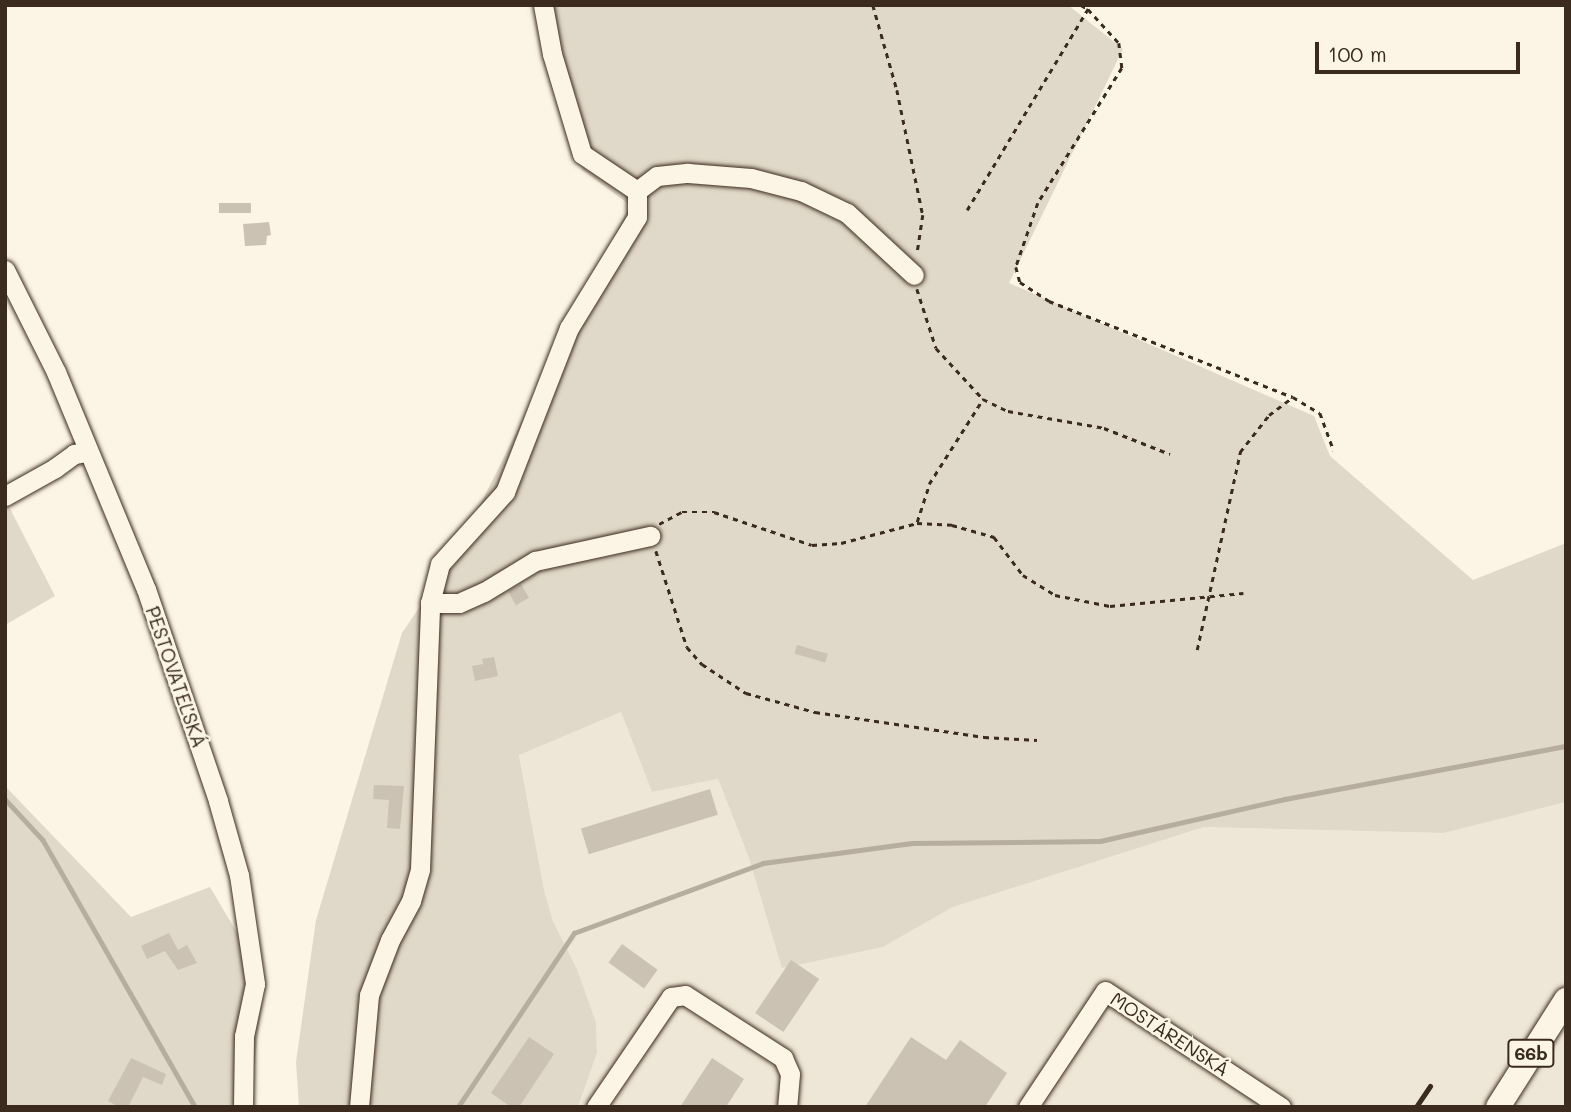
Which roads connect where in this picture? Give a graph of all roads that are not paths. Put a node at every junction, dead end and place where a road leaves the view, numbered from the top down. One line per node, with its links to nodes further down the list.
1 (543, 5): 2 (street)
2 (637, 191): 4 (street); 8 (street)
3 (5, 270): 5 (street, PESTOVATEĽSKÁ)
4 (914, 275)
5 (87, 452): 6 (street); 10 (street, PESTOVATEĽSKÁ)
6 (5, 496)
7 (650, 536): 8 (street)
8 (430, 603): 11 (street)
9 (1566, 1000): 16 (main road, 66b)
10 (243, 1107)
11 (359, 1107)
12 (596, 1107): 13 (street)
13 (787, 1107)
14 (1028, 1107): 15 (street, MOSTÁRENSKÁ)
15 (1281, 1107)
16 (1498, 1107)

